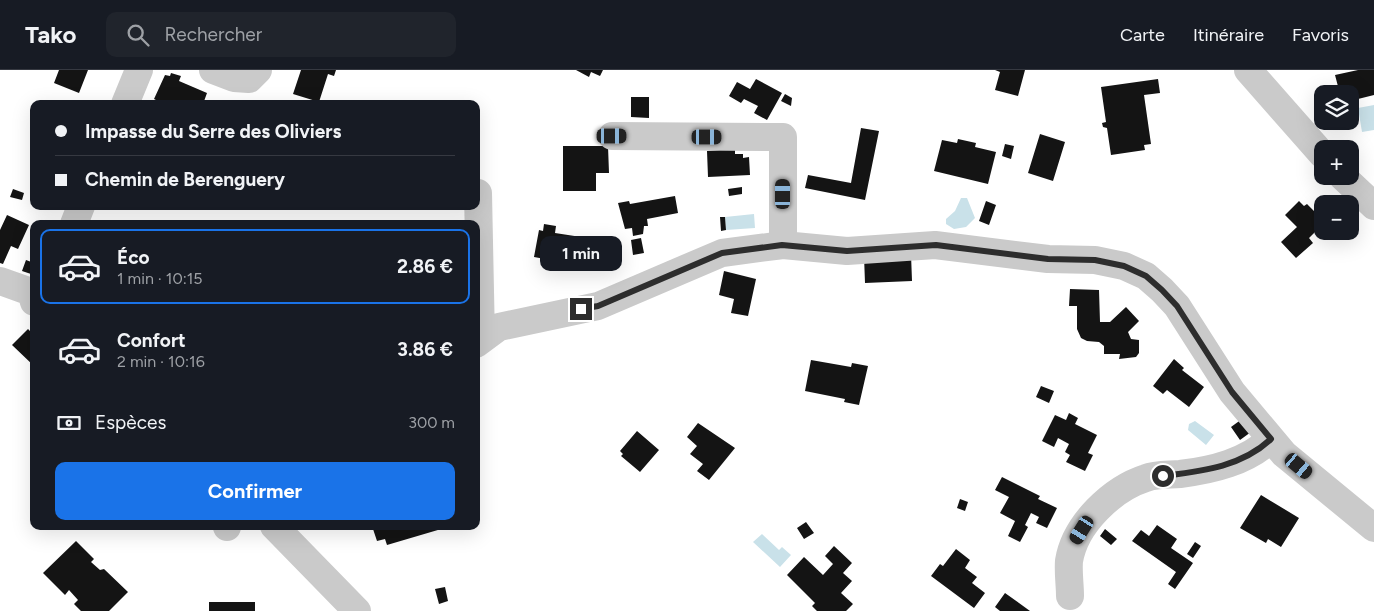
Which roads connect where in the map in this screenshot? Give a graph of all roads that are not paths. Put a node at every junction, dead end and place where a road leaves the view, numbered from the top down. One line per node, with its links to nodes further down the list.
1 (139, 70): 5 (street)
2 (213, 70): 3 (street)
3 (258, 70)
4 (1248, 70): 7 (street)
5 (127, 100)
6 (612, 136): 10 (street)
7 (1314, 145)
8 (1352, 185): 9 (street)
9 (1374, 206)
10 (782, 245): 13 (street); 14 (street)
11 (0, 281): 12 (street)
12 (30, 293)
13 (480, 341)
14 (1271, 439): 15 (street); 17 (street)
15 (1374, 528)
16 (278, 530): 18 (street)
17 (1070, 596)
18 (357, 611)

